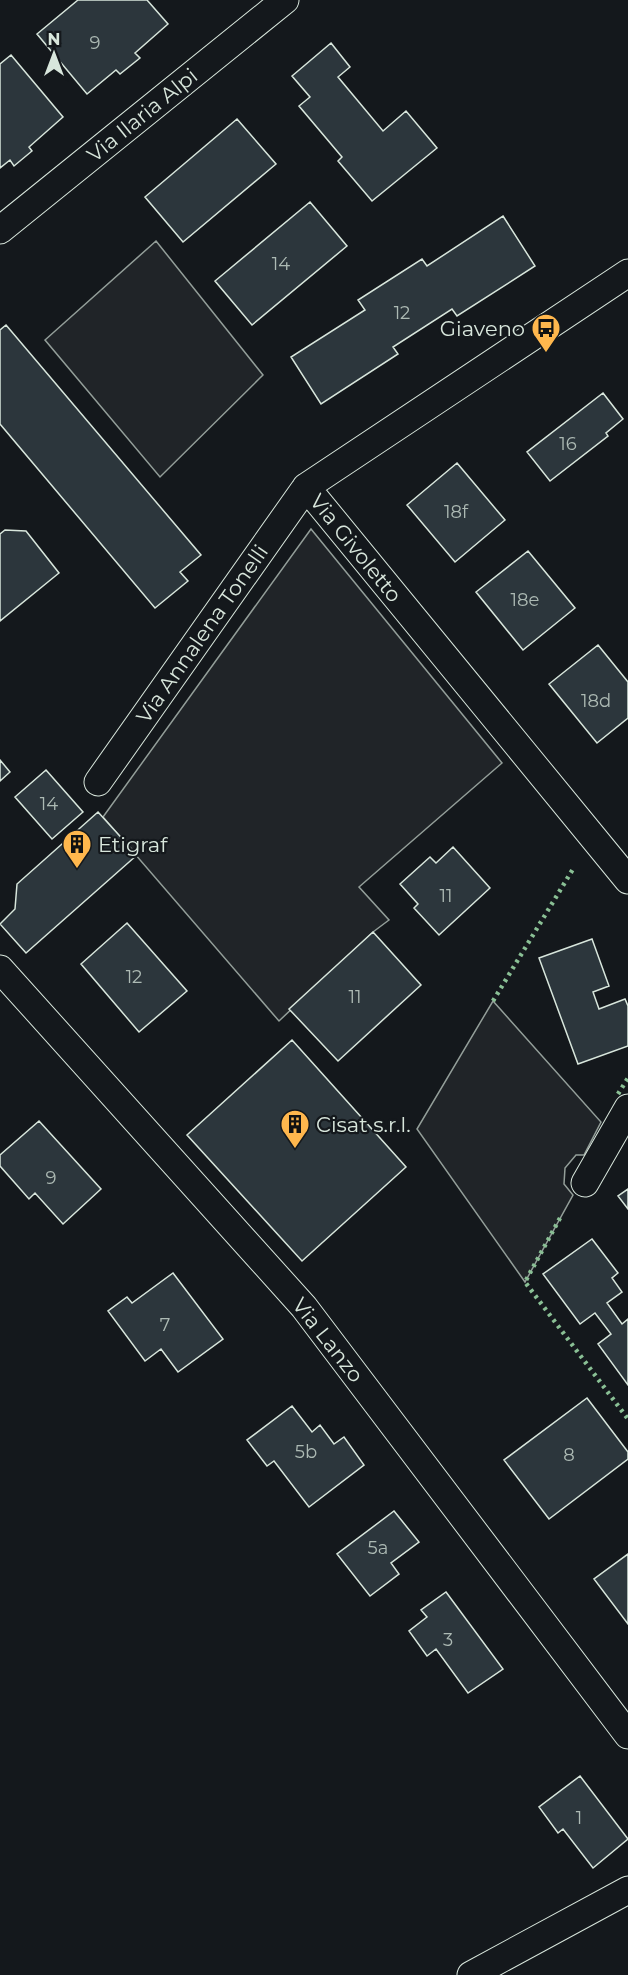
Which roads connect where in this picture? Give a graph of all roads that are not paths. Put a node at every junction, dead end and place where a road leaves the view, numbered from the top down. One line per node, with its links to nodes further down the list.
1 (285, 0): 2 (street, Via Ilaria Alpi)
2 (0, 231)
3 (628, 273): 4 (street, Via Givoletto)
4 (306, 487): 5 (street, Via Annalena Tonelli); 6 (street, Via Givoletto)
5 (98, 782)
6 (628, 880)
7 (0, 969): 10 (street, Via Lanzo)
8 (628, 1108): 9 (street)
9 (585, 1183)
10 (628, 1735)
11 (628, 1890): 12 (street)
12 (471, 1975)

